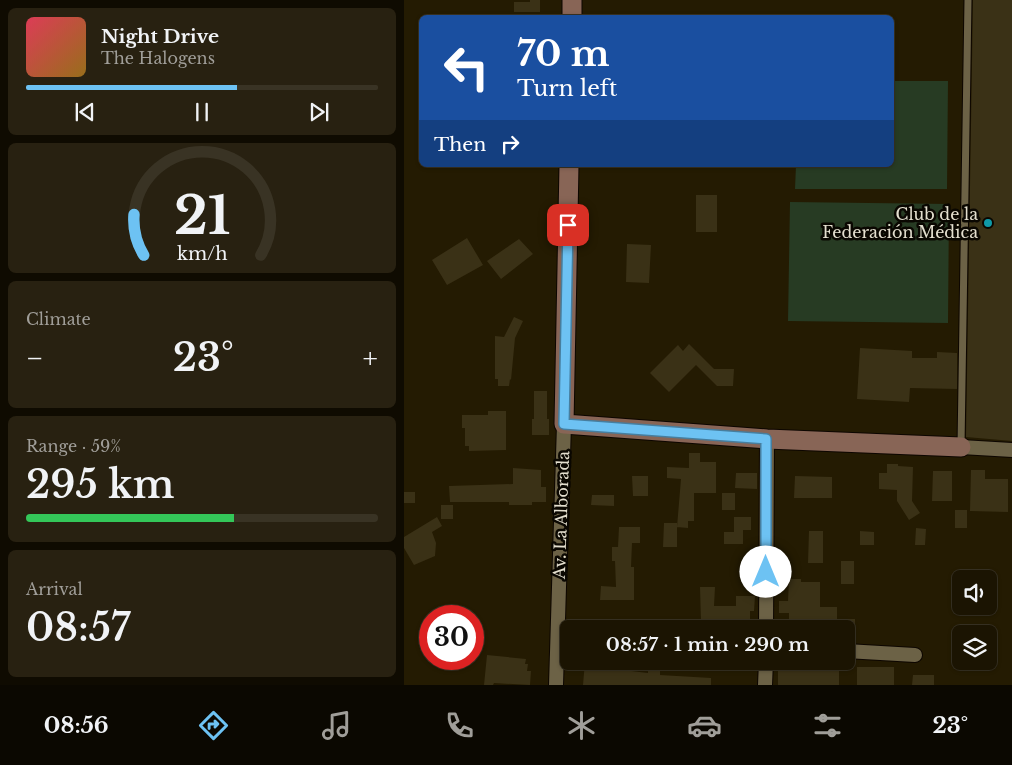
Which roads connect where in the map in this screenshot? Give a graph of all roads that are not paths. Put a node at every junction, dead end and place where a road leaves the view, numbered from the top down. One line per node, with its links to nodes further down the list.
1 (572, 0): 3 (main road)
2 (968, 0): 7 (lane)
3 (572, 15)
4 (569, 167): 5 (main road, Av. La Alborada)
5 (564, 424): 6 (main road); 9 (street, Av. La Alborada)
6 (766, 439): 7 (main road); 10 (street)
7 (961, 447): 8 (street)
8 (1012, 450)
9 (563, 620)
10 (766, 620)
11 (855, 652): 12 (street)
12 (915, 655)
13 (560, 656): 15 (street, Av. La Alborada)
14 (766, 670): 16 (street)
15 (556, 685)
16 (766, 685)

